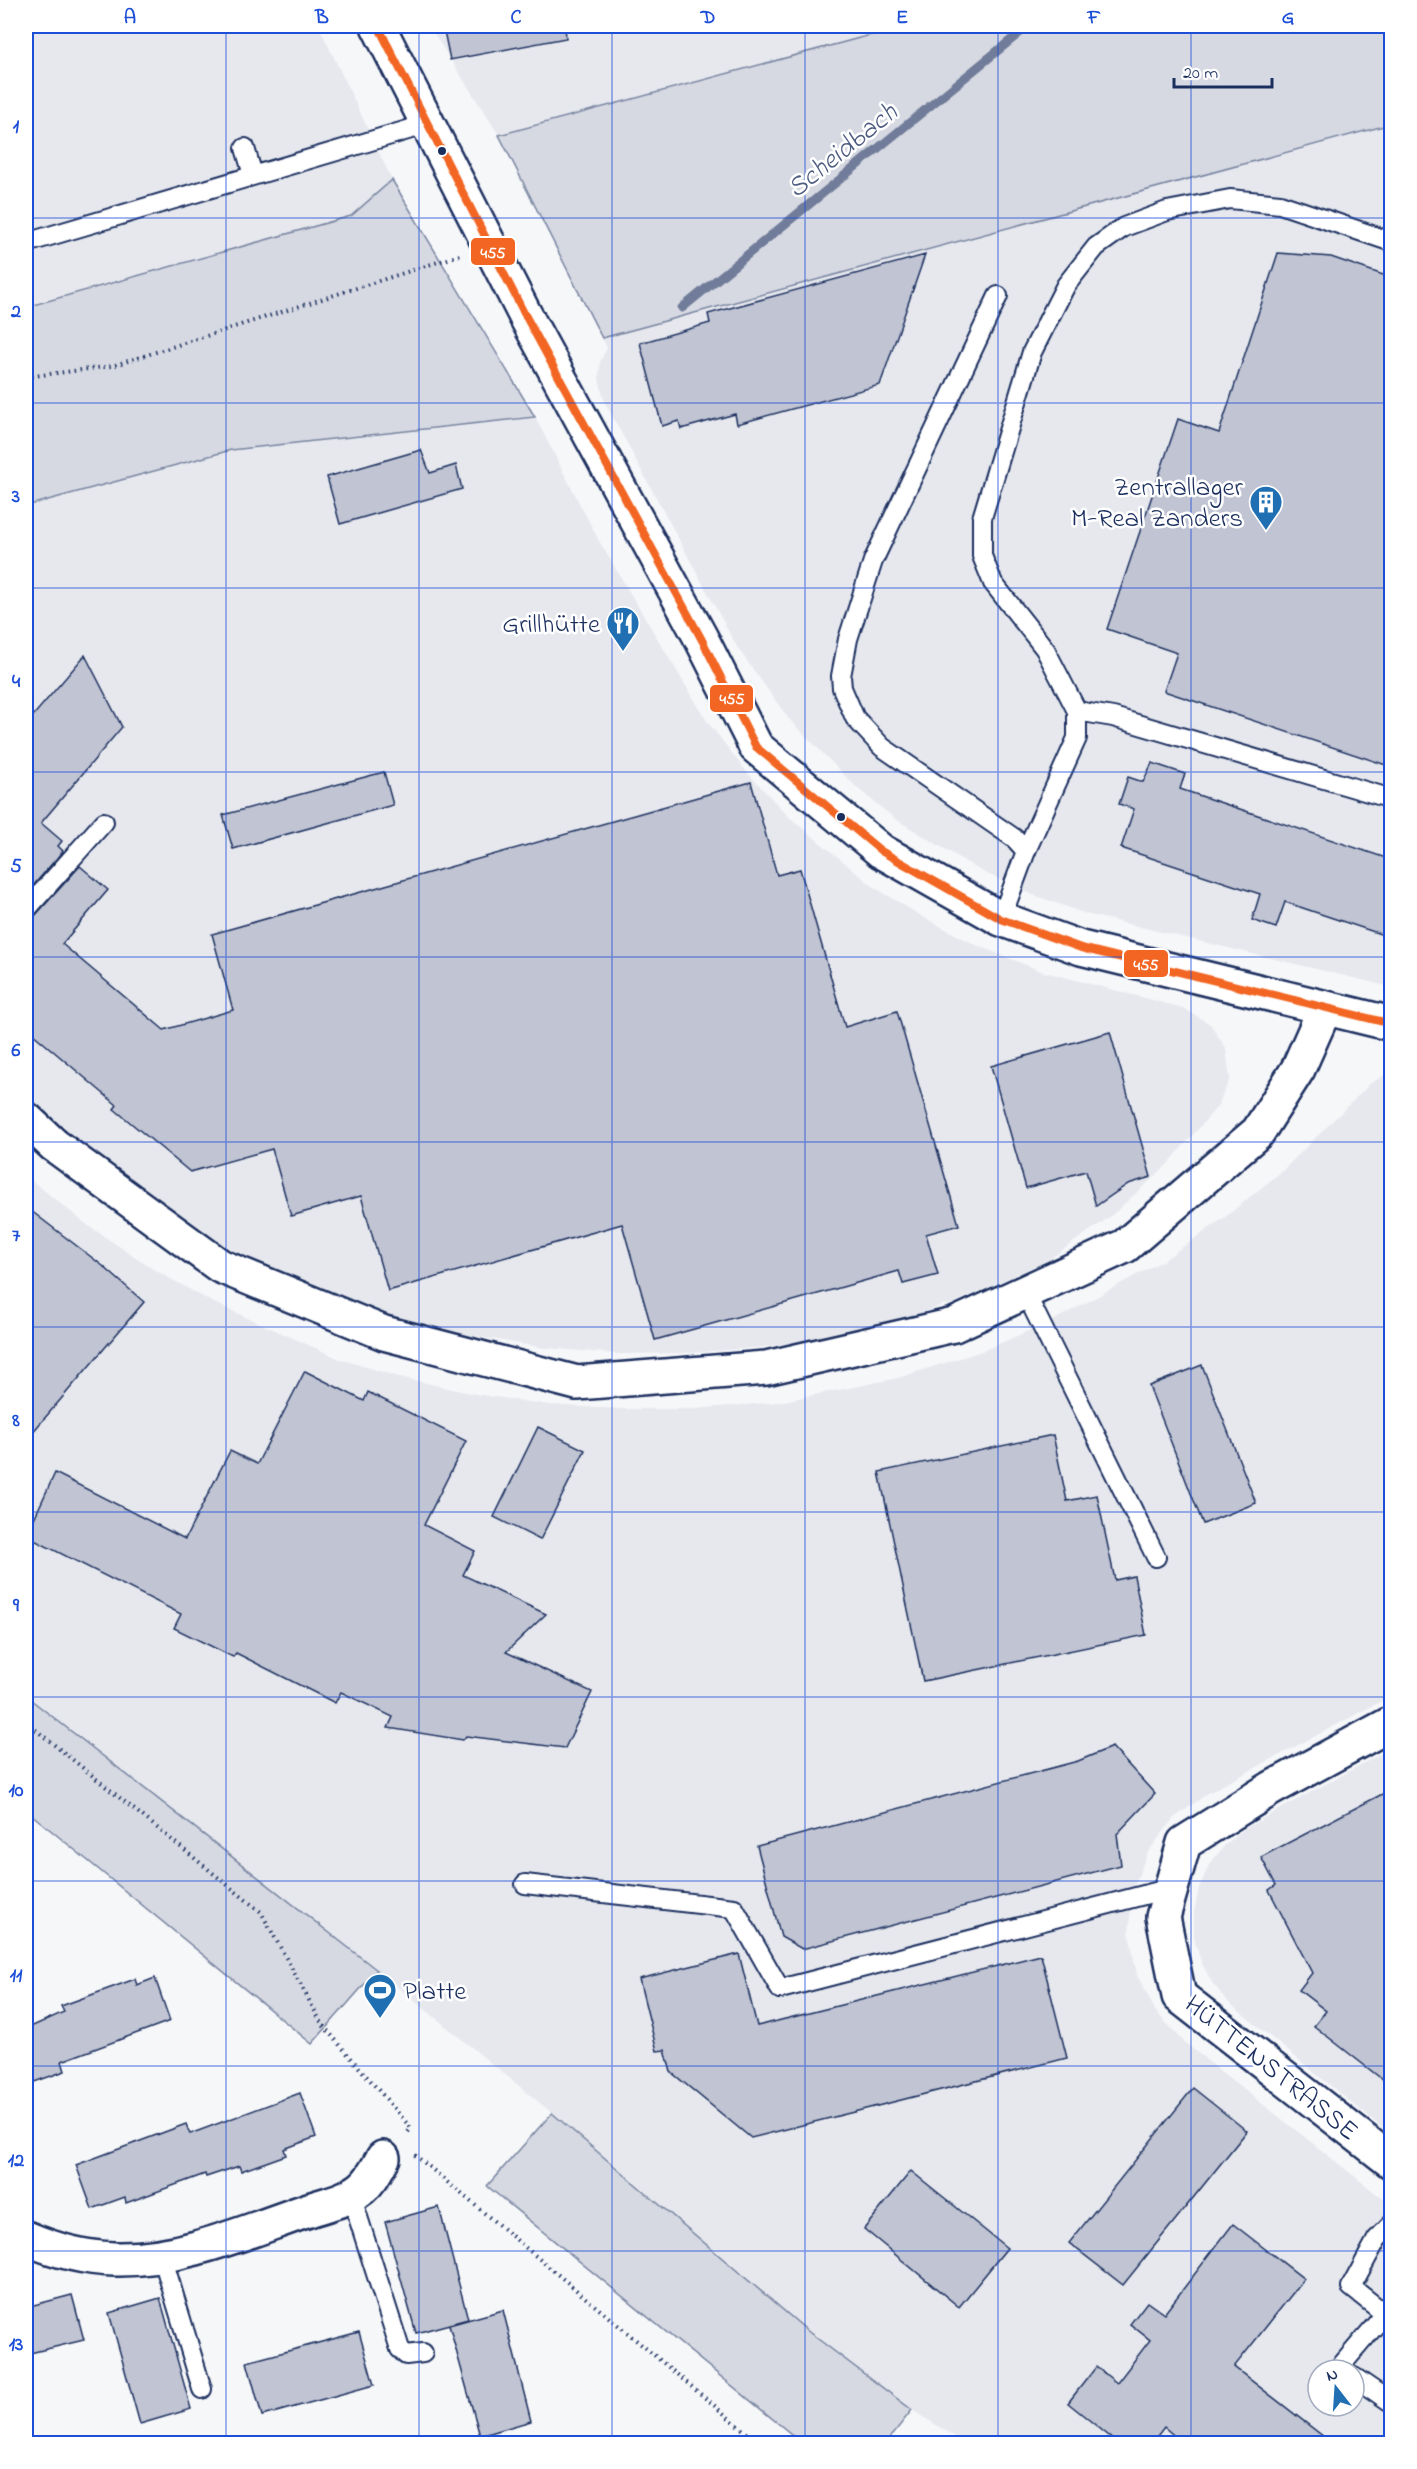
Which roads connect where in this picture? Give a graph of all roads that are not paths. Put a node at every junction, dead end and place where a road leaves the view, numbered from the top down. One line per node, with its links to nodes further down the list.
1 (378, 26): 2 (street)
2 (428, 124): 4 (lane); 13 (street)
3 (245, 148): 4 (lane)
4 (253, 175): 6 (lane)
5 (1392, 242): 8 (lane)
6 (26, 243)
7 (998, 296): 11 (lane)
8 (1077, 711): 9 (lane); 11 (lane)
9 (1392, 799)
10 (104, 822): 12 (lane)
11 (1026, 851): 13 (lane)
12 (26, 910)
13 (1001, 919): 14 (street)
14 (1325, 1008): 15 (street); 17 (street)
15 (1392, 1024)
16 (26, 1119): 17 (street)
17 (1025, 1292): 18 (lane)
18 (1156, 1557)
19 (1392, 1723): 21 (street, HÜTTENSTRASSE)
20 (525, 1884): 21 (lane)
21 (1171, 1888): 23 (street, HÜTTENSTRASSE)
22 (397, 2150): 24 (street)
23 (1392, 2162)
24 (351, 2195): 27 (street); 28 (lane)
25 (1392, 2224): 29 (lane)
26 (26, 2238): 27 (street)
27 (162, 2256): 31 (lane)
28 (423, 2354)
29 (1348, 2358)
30 (1366, 2385): 32 (lane)
31 (202, 2389)
32 (1392, 2403)

